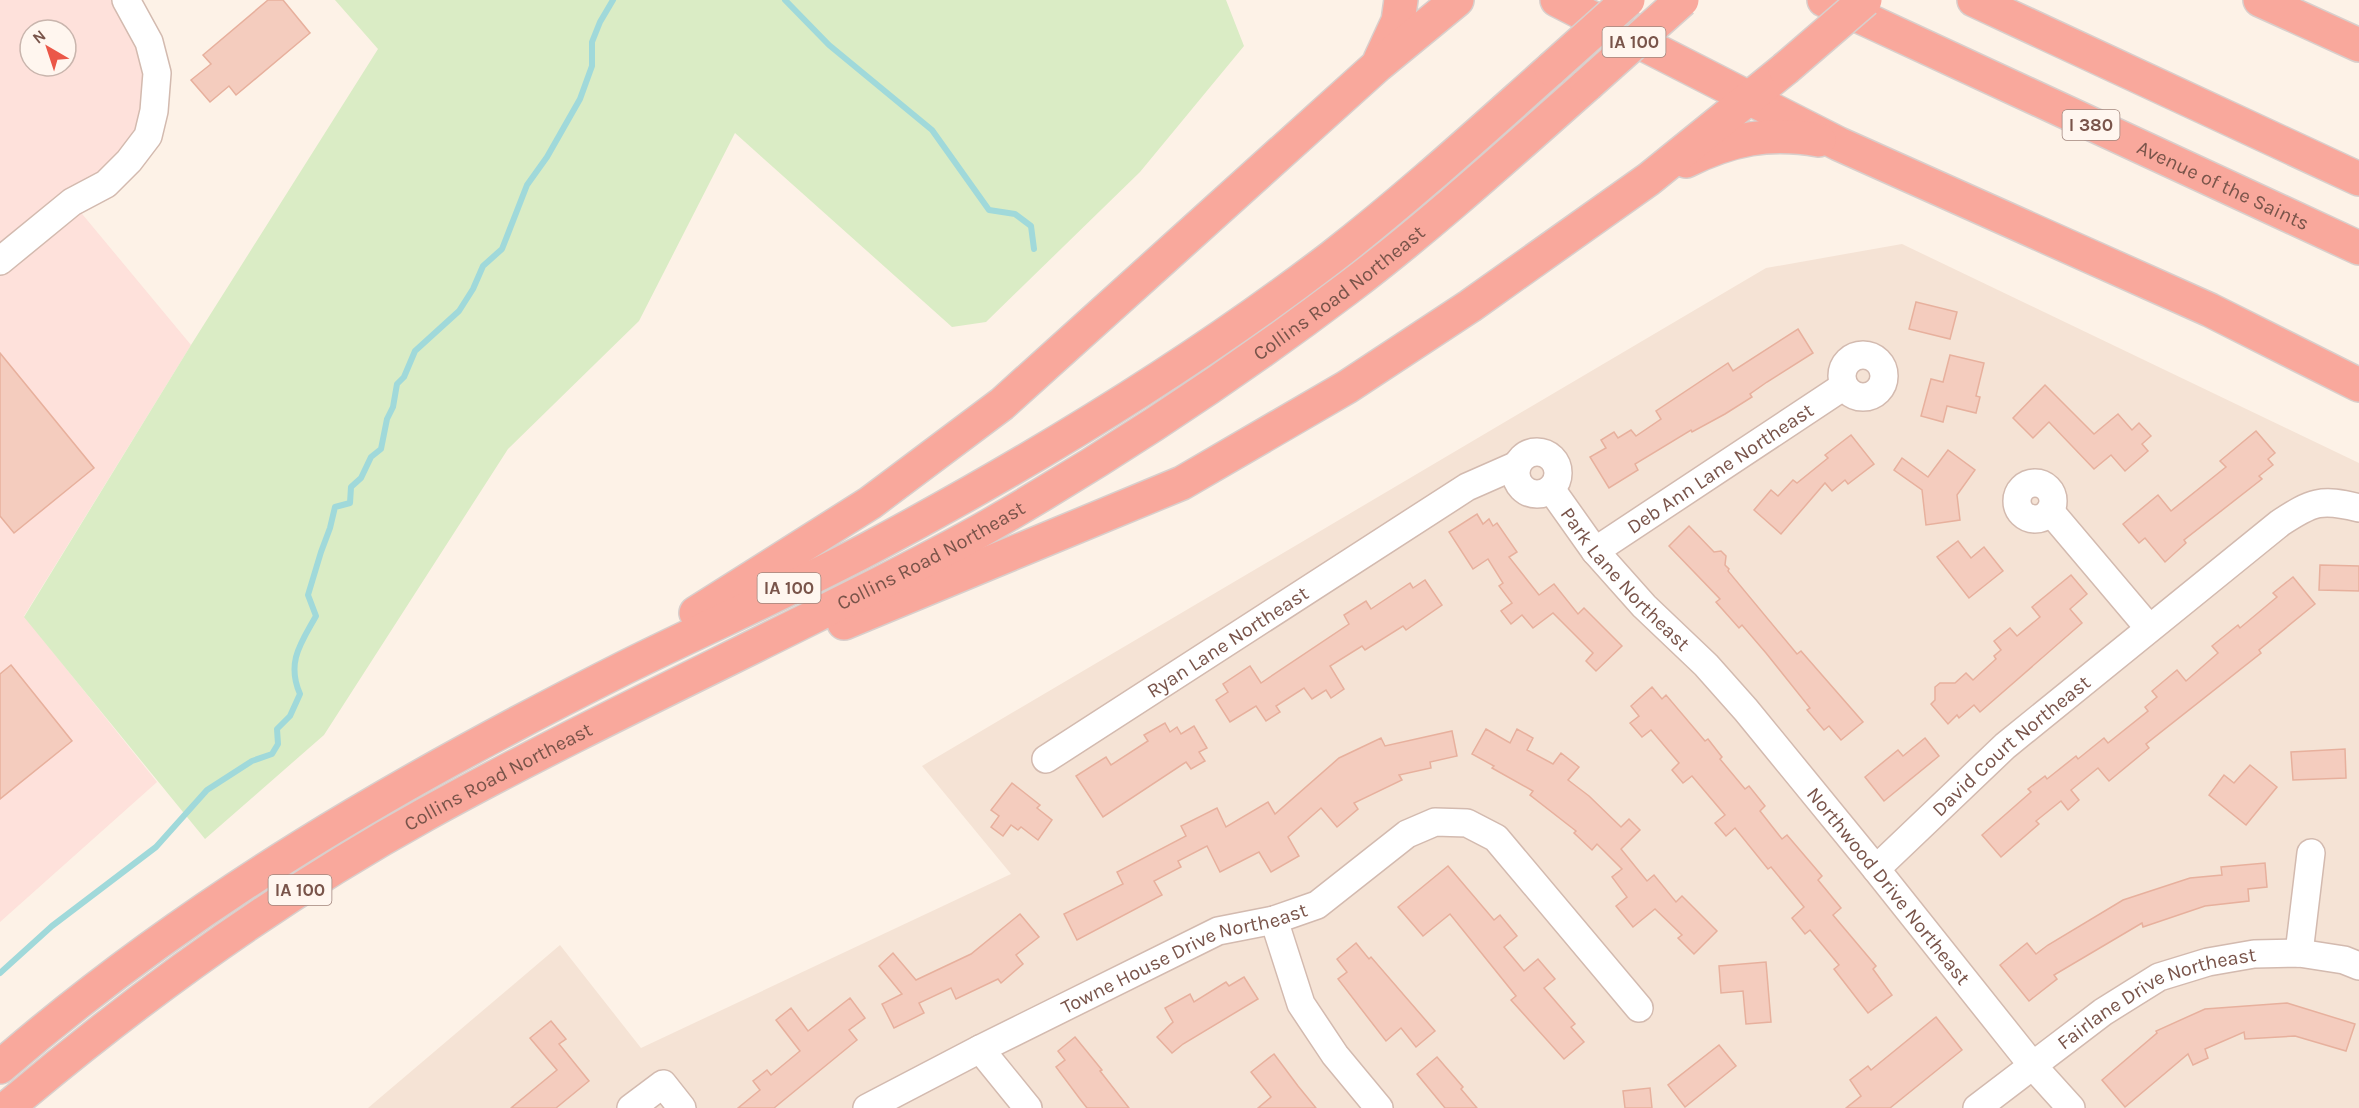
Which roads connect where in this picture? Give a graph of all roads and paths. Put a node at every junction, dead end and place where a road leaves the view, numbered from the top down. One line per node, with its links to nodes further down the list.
1 (126, 0): 19 (street)
2 (1401, 0): 13 (highway)
3 (1456, 0): 13 (highway)
4 (1557, 0): 14 (highway)
5 (1628, 0): 31 (highway, Collins Road Northeast / IA 100, bridge)
6 (1682, 0): 30 (highway, Collins Road Northeast / IA 100, bridge)
7 (1824, 0): 18 (highway, Avenue of the Saints / I 380)
8 (1864, 0): 14 (highway, bridge)
9 (1974, 0): 17 (highway)
10 (2260, 0): 12 (highway)
11 (2282, 0): 12 (highway)
12 (2354, 42)
13 (1378, 65): 31 (highway)
14 (1749, 97): 15 (highway); 16 (highway)
15 (1839, 144): 16 (highway); 20 (highway)
16 (1649, 179): 30 (highway)
17 (2359, 179)
18 (2359, 248)
19 (0, 261)
20 (2210, 310): 21 (highway); 22 (highway)
21 (2359, 363)
22 (2359, 385)
23 (1844, 386): 27 (street, Deb Ann Lane Northeast)
24 (2359, 508): 28 (street, David Court Northeast)
25 (2050, 511): 28 (street)
26 (1408, 525): 27 (street, Park Lane Northeast); 32 (street, Ryan Lane Northeast)
27 (1595, 551): 29 (street, Park Lane Northeast)
28 (2149, 628): 34 (street, David Court Northeast)
29 (1706, 665): 34 (street, Northwood Drive Northeast)
30 (620, 714): 42 (highway, Collins Road Northeast / IA 100)
31 (495, 735): 41 (highway, Collins Road Northeast / IA 100)
32 (1046, 759)
33 (2312, 853): 36 (street)
34 (1876, 869): 40 (street, Northwood Drive Northeast)
35 (1274, 920): 38 (street, Towne House Drive Northeast); 39 (street, Towne House Drive Northeast); 47 (street)
36 (2299, 953): 37 (street, Fairlane Drive Northeast); 40 (street, Fairlane Drive Northeast)
37 (2359, 966)
38 (1639, 1008)
39 (980, 1048): 45 (street, Towne House Drive Northeast); 46 (street)
40 (2033, 1066): 48 (street, Fairlane Drive Northeast); 49 (street, Northwood Drive Northeast)
41 (0, 1067)
42 (7, 1108)
43 (631, 1108): 44 (street)
44 (682, 1108)
45 (867, 1108)
46 (1028, 1108)
47 (1379, 1108)
48 (1977, 1108)
49 (2071, 1108)

